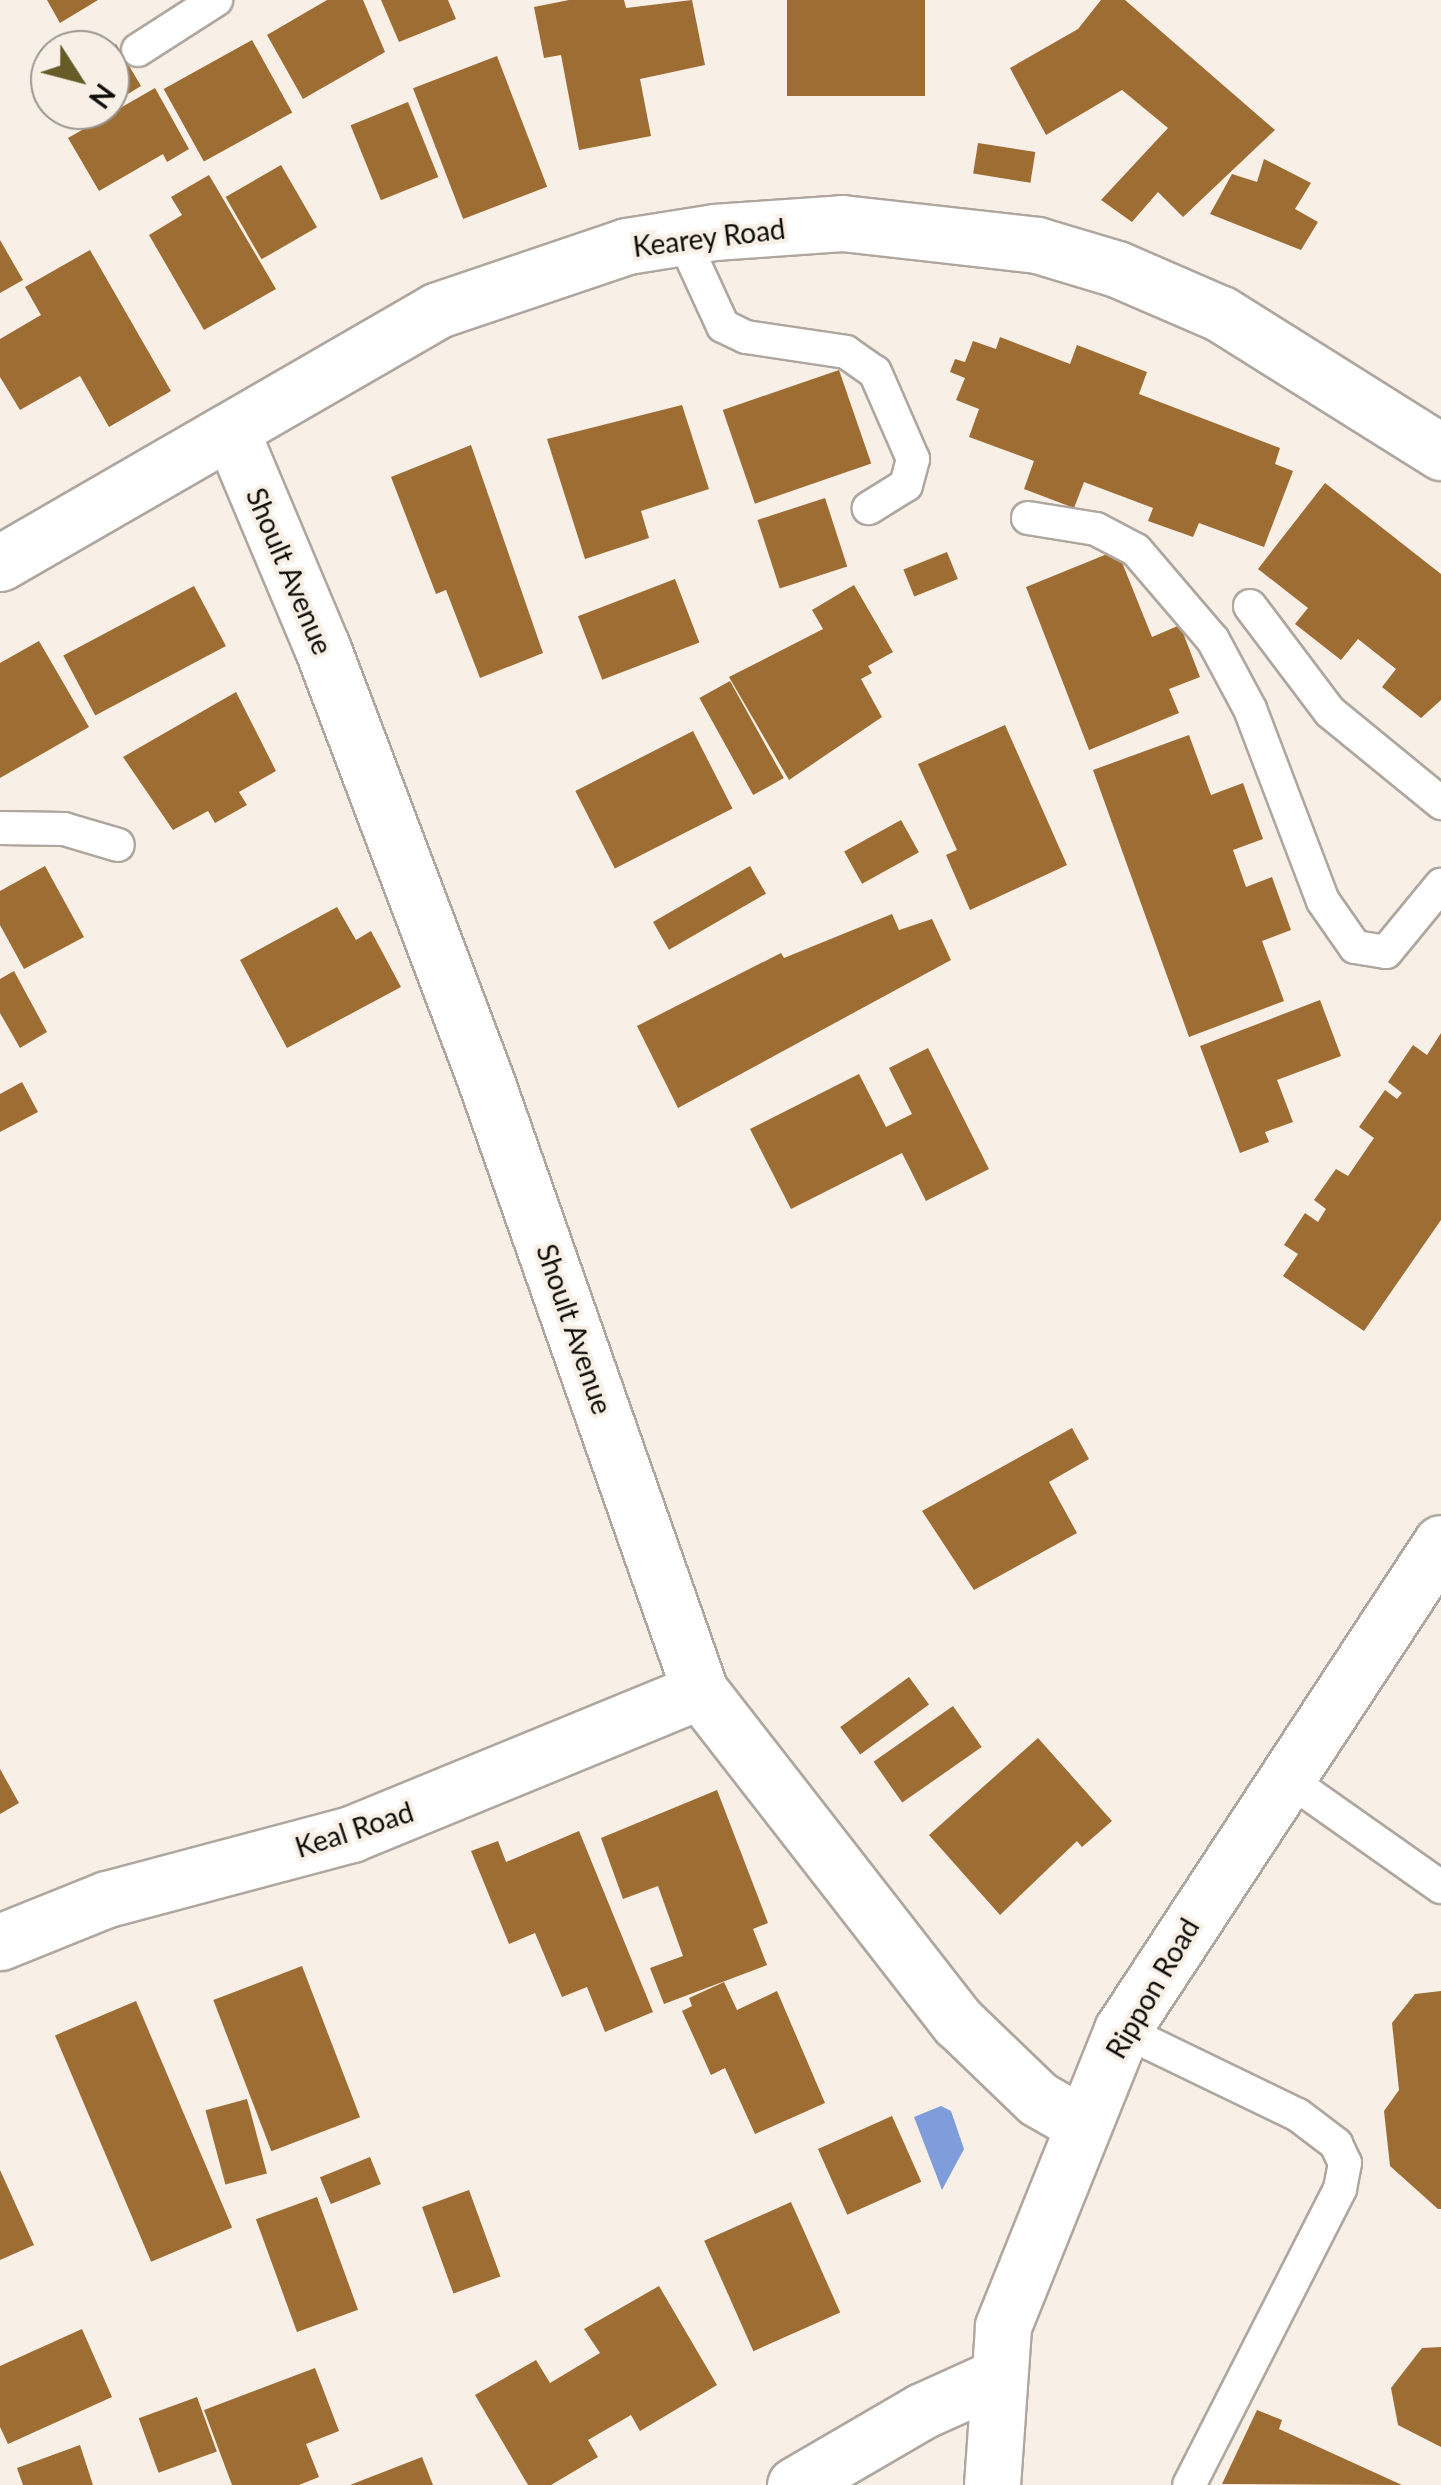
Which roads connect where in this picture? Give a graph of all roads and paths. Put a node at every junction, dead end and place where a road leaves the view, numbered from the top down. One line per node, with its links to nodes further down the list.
1 (216, 0): 2 (lane)
2 (138, 50)
3 (682, 237): 4 (street, Kearey Road); 5 (street, Kearey Road); 6 (lane)
4 (1433, 427)
5 (231, 431): 8 (street, Kearey Road); 15 (street, Shoult Avenue)
6 (869, 508)
7 (1028, 518): 13 (lane)
8 (0, 563)
9 (1250, 606): 10 (lane)
10 (1441, 803)
11 (0, 828): 12 (lane)
12 (118, 845)
13 (1441, 885)
14 (1441, 1544): 16 (street, Rippon Road)
15 (700, 1691): 18 (street, Keal Road); 20 (street, Shoult Avenue)
16 (1285, 1777): 17 (lane); 19 (street, Rippon Road)
17 (1441, 1886)
18 (0, 1942)
19 (1122, 2030): 20 (street, Rippon Road); 24 (lane)
20 (1080, 2123): 21 (street, Rippon Road)
21 (994, 2378): 22 (street); 23 (street, Rippon Road)
22 (795, 2485)
23 (992, 2485)
24 (1189, 2485)

